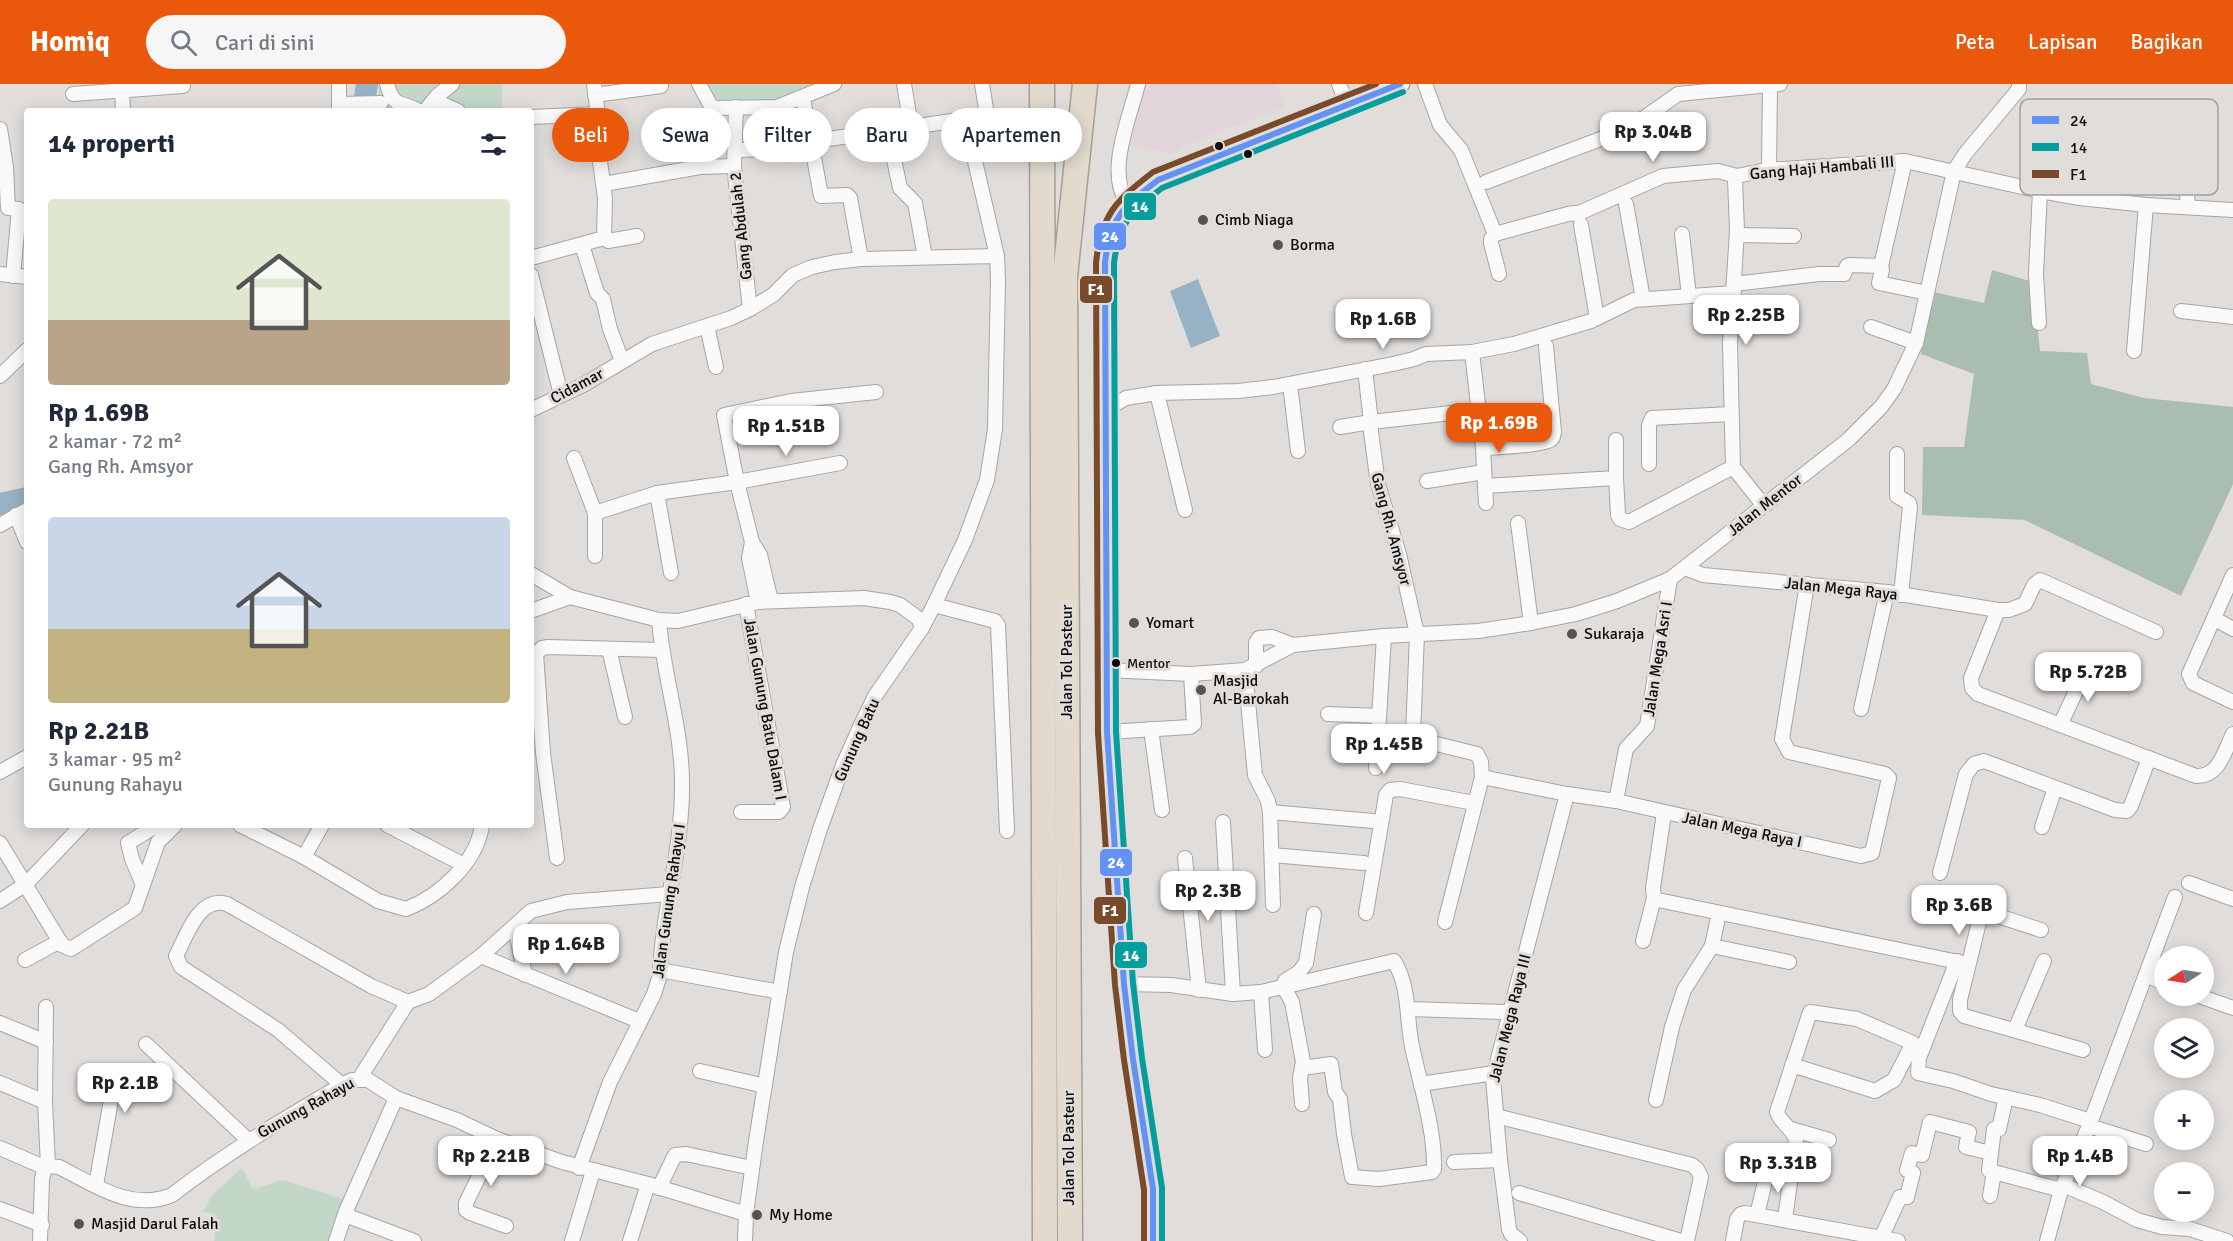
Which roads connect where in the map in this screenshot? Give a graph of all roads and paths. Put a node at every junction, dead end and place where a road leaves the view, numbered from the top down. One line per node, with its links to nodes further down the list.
1 (183, 84): 19 (street)
2 (339, 84): 25 (street)
3 (387, 84): 28 (street)
4 (452, 84): 26 (street)
5 (699, 84): 30 (street)
6 (834, 84): 22 (street)
7 (904, 84): 32 (street)
8 (982, 84): 33 (street)
9 (1042, 84): 34 (highway, Jalan Tol Pasteur)
10 (1051, 84): 35 (highway)
11 (1085, 84): 299 (highway, Jalan Tol Pasteur)
12 (1138, 84): 57 (street)
13 (1339, 84): 24 (street)
14 (1400, 84): 24 (main road)
15 (1425, 84): 63 (street)
16 (1775, 85): 48 (street); 51 (street)
17 (661, 86): 20 (street)
18 (2023, 86): 49 (street, Jalan Mentor)
19 (122, 90): 21 (street); 27 (street)
20 (595, 90): 29 (street)
21 (73, 94)
22 (803, 98): 30 (street); 31 (street)
23 (381, 103): 25 (street)
24 (1347, 105): 57 (main road)
25 (341, 106)
26 (429, 106)
27 (123, 108)
28 (411, 108)
29 (597, 108)
30 (736, 108): 39 (street, Gang Abdulah 2)
31 (805, 108)
32 (908, 108)
33 (986, 108)
34 (1042, 108)
35 (1047, 108)
36 (552, 116): 37 (street)
37 (534, 117)
38 (0, 129): 76 (street)
39 (735, 150): 40 (street); 47 (street, Gang Abdulah 2)
40 (743, 150)
41 (1905, 161): 48 (street, Gang Haji Hambali III); 49 (street, Gang Haji Hambali III); 74 (street)
42 (601, 162): 52 (street)
43 (815, 162): 73 (street)
44 (895, 162): 72 (street)
45 (975, 162): 70 (street, Gunung Batu)
46 (1041, 162): 298 (highway, Jalan Tol Pasteur)
47 (734, 166): 52 (street); 83 (street, Gang Abdulah 2)
48 (1769, 170): 50 (street, Gang Haji Hambali III)
49 (1954, 171): 53 (street, Gang Haji Hambali III); 80 (street, Jalan Mentor)
50 (1736, 181): 62 (street, Gang Haji Hambali III); 65 (street)
51 (1486, 182)
52 (604, 184): 68 (street)
53 (2020, 186)
54 (2040, 195): 87 (street)
55 (2068, 195): 59 (street, Gang Haji Hambali III)
56 (2187, 195): 60 (street)
57 (1128, 202): 104 (main road)
58 (1626, 204): 82 (street)
59 (2146, 206): 60 (street, Gang Haji Hambali III); 92 (street)
60 (2188, 207): 61 (street, Gang Haji Hambali III)
61 (2233, 210)
62 (1580, 218): 63 (street, Gang Haji Hambali III); 86 (street)
63 (1496, 234): 75 (street)
64 (1682, 234): 81 (street)
65 (1737, 235): 67 (street); 79 (street)
66 (637, 236): 68 (street)
67 (1794, 236)
68 (604, 238): 69 (street)
69 (582, 245): 71 (street); 95 (street)
70 (997, 256): 72 (street, Cidamar); 140 (street, Gunung Batu)
71 (534, 257)
72 (925, 257): 73 (street, Cidamar)
73 (861, 259): 83 (street, Cidamar)
74 (1881, 266): 79 (street); 80 (street)
75 (1499, 274)
76 (6, 275): 77 (street)
77 (24, 278)
78 (534, 287): 102 (street)
79 (1734, 289): 81 (street); 106 (street)
80 (1927, 293): 90 (street, Jalan Mentor)
81 (1689, 296): 82 (street)
82 (1643, 299): 86 (street)
83 (750, 309): 88 (street, Cidamar)
84 (2181, 311): 85 (street)
85 (2233, 317)
86 (1597, 318): 93 (street)
87 (2039, 323)
88 (707, 326): 95 (street, Cidamar); 96 (street)
89 (1871, 327): 90 (street)
90 (1916, 344): 124 (street, Jalan Mentor)
91 (1546, 346): 110 (street)
92 (2134, 351)
93 (1472, 352): 97 (street); 105 (street)
94 (24, 354): 98 (street)
95 (622, 361): 102 (street, Cidamar)
96 (716, 367)
97 (1365, 369): 99 (street); 107 (street, Gang Rh. Amsyor)
98 (0, 376)
99 (1290, 384): 101 (street); 111 (street)
100 (876, 392): 120 (street)
101 (1157, 393): 104 (street); 125 (street)
102 (561, 395): 103 (street, Cidamar)
103 (534, 408)
104 (1105, 410): 156 (main road)
105 (1478, 410): 107 (street); 110 (street)
106 (1731, 414): 115 (street); 116 (street)
107 (1371, 422): 108 (street); 149 (street, Gang Rh. Amsyor)
108 (1340, 427)
109 (1616, 440): 118 (street)
110 (1483, 448): 117 (street)
111 (1298, 451)
112 (1897, 454): 137 (street)
113 (574, 458): 127 (street)
114 (840, 463): 120 (street)
115 (1649, 464)
116 (1733, 467): 118 (street); 124 (street)
117 (1484, 472): 119 (street); 121 (street)
118 (1616, 477): 121 (street)
119 (1427, 481)
120 (737, 482): 122 (street); 139 (street)
121 (1485, 486): 123 (street)
122 (657, 493): 127 (street); 132 (street)
123 (1486, 503)
124 (1764, 506): 131 (street, Jalan Mentor)
125 (1185, 510)
126 (22, 513): 129 (street)
127 (595, 513): 130 (street)
128 (1518, 523): 145 (street)
129 (0, 525)
130 (595, 556)
131 (1685, 568): 135 (street, Jalan Mentor); 136 (street, Jalan Mega Raya)
132 (671, 573)
133 (2233, 575): 143 (street)
134 (534, 576): 138 (street)
135 (1670, 579): 145 (street, Jalan Mentor); 174 (street, Jalan Mega Asri I)
136 (1807, 584): 137 (street, Jalan Mega Raya); 179 (street, Jalan Mega Raya I)
137 (1894, 594): 142 (street, Jalan Mega Raya); 159 (street)
138 (570, 597): 141 (street); 144 (street)
139 (759, 602): 144 (street); 146 (street); 177 (street, Jalan Gunung Batu Dalam I)
140 (934, 604): 146 (street, Gunung Batu); 190 (street)
141 (534, 609)
142 (1998, 609): 148 (street); 163 (street)
143 (2215, 619): 147 (street); 158 (street)
144 (659, 620): 153 (street, Jalan Gunung Rahayu I)
145 (1531, 623): 149 (street, Jalan Mentor)
146 (922, 628): 229 (street, Gunung Batu)
147 (2233, 629)
148 (2156, 632)
149 (1417, 634): 150 (street, Jalan Mentor); 171 (street, Gang Rh. Amsyor)
150 (1384, 636): 151 (street, Jalan Mentor); 161 (street)
151 (1293, 645): 154 (street, Jalan Mentor); 154 (street, Jalan Mentor)
152 (609, 650): 153 (street); 162 (street); 194 (street)
153 (661, 650): 202 (street, Jalan Gunung Rahayu I)
154 (1251, 668): 157 (street, Jalan Mentor); 178 (street)
155 (2087, 668): 163 (street)
156 (1106, 670): 157 (street, Jalan Mentor); 165 (main road)
157 (1191, 674): 164 (street)
158 (2233, 702)
159 (1860, 709)
160 (1328, 714): 161 (street)
161 (1379, 716): 169 (street)
162 (626, 717)
163 (2060, 725): 167 (street)
164 (1151, 729): 165 (street); 176 (street)
165 (1107, 732): 226 (main road)
166 (2233, 734): 167 (street)
167 (2149, 758): 172 (street)
168 (24, 759): 170 (street)
169 (1376, 768)
170 (0, 772)
171 (1482, 777): 173 (street); 175 (street)
172 (2055, 788): 182 (street); 198 (street)
173 (1567, 794): 174 (street); 237 (street, Jalan Mega Raya III)
174 (1616, 801): 179 (street)
175 (1474, 803): 208 (street); 211 (street)
176 (1162, 810)
177 (741, 812)
178 (1270, 812): 180 (street); 192 (street)
179 (1664, 813): 204 (street, Jalan Mega Raya I)
180 (1373, 821)
181 (1223, 822): 231 (street)
182 (2042, 827)
183 (79, 828): 200 (street)
184 (152, 828): 201 (street)
185 (171, 828): 201 (street)
186 (246, 828): 193 (street)
187 (319, 828): 193 (street)
188 (393, 828): 197 (street)
189 (481, 828): 197 (street)
190 (1007, 831)
191 (0, 843): 200 (street)
192 (1272, 855): 196 (street); 207 (street)
193 (304, 857): 197 (street)
194 (556, 858)
195 (1185, 858): 228 (street)
196 (1364, 863)
197 (464, 865)
198 (1940, 873)
199 (2189, 883): 205 (street)
200 (26, 884): 206 (street); 214 (street)
201 (143, 885): 214 (street)
202 (669, 894): 212 (street); 222 (street, Jalan Gunung Rahayu I)
203 (2175, 897): 224 (street)
204 (1654, 898): 209 (street); 215 (street, Jalan Mega Raya I)
205 (2233, 899)
206 (0, 901)
207 (1273, 905)
208 (1366, 913)
209 (1719, 913): 216 (street); 221 (street)
210 (1314, 915): 227 (street)
211 (1446, 922)
212 (515, 927): 217 (street); 223 (street)
213 (2041, 930): 221 (street)
214 (60, 941): 218 (street)
215 (1642, 941)
216 (1712, 946): 220 (street); 257 (street)
217 (481, 957): 223 (street); 233 (street)
218 (25, 960)
219 (2044, 961): 240 (street)
220 (1789, 962)
221 (1963, 962): 240 (street); 255 (street)
222 (660, 970): 229 (street); 238 (street, Jalan Gunung Rahayu I)
223 (525, 975): 238 (street)
224 (2146, 975): 225 (street); 261 (street)
225 (2154, 979)
226 (1124, 984): 228 (street); 300 (main road)
227 (1284, 988): 230 (street); 236 (street); 246 (street)
228 (1200, 990): 231 (street)
229 (780, 992): 254 (street, Gunung Batu)
230 (1261, 992): 231 (street); 243 (street)
231 (1233, 994)
232 (2214, 1001): 235 (street)
233 (408, 1002): 250 (street); 253 (street)
234 (46, 1007): 241 (street)
235 (2233, 1008)
236 (1408, 1009): 237 (street); 252 (street)
237 (1511, 1014): 249 (street, Jalan Mega Raya III)
238 (639, 1021): 272 (street, Jalan Gunung Rahayu I)
239 (0, 1023): 241 (street)
240 (2015, 1030): 244 (street)
241 (46, 1042): 258 (street)
242 (146, 1044): 264 (street)
243 (1265, 1050)
244 (2084, 1050)
245 (1792, 1065): 245 (street); 262 (street)
246 (1302, 1068): 252 (street); 259 (street)
247 (700, 1071): 254 (street)
248 (90, 1073): 277 (street)
249 (1494, 1073): 252 (street); 260 (street, Jalan Mega Raya III)
250 (359, 1078): 253 (street, Gunung Rahayu); 256 (street, Gunung Rahayu)
251 (0, 1083): 258 (street)
252 (1421, 1084)
253 (342, 1085): 264 (street, Gunung Rahayu)
254 (765, 1086): 273 (street, Gunung Batu)
255 (2006, 1097): 261 (street); 268 (street)
256 (396, 1098): 263 (street, Gunung Rahayu); 284 (street)
257 (1656, 1100)
258 (45, 1102): 271 (street)
259 (1302, 1104)
260 (1496, 1116): 269 (street, Jalan Mega Raya III); 303 (street)
261 (2089, 1123): 266 (street); 279 (street)
262 (1791, 1129): 265 (street); 286 (street)
263 (497, 1139): 272 (street, Gunung Rahayu); 288 (street)
264 (248, 1140): 277 (street, Gunung Rahayu)
265 (1829, 1140)
266 (2146, 1144)
267 (0, 1148): 271 (street, Gunung Rahayu)
268 (1991, 1153): 275 (street); 291 (street)
269 (1500, 1160): 270 (street); 301 (street, Jalan Mega Raya III)
270 (1454, 1162)
271 (47, 1167): 277 (street, Gunung Rahayu); 287 (street)
272 (579, 1168): 274 (street, Gunung Rahayu)
273 (752, 1168): 278 (street); 283 (street, Gunung Batu)
274 (593, 1171): 278 (street, Gunung Rahayu); 295 (street)
275 (1994, 1172): 279 (street); 281 (street)
276 (1767, 1173): 285 (street)
277 (96, 1185)
278 (654, 1186): 283 (street, Gunung Rahayu); 296 (street)
279 (2062, 1187): 306 (street); 307 (street)
280 (1518, 1193): 302 (street)
281 (1990, 1196)
282 (0, 1209): 287 (street)
283 (746, 1214): 297 (street, Gunung Batu)
284 (345, 1215): 293 (street); 294 (street)
285 (1757, 1215): 286 (street); 304 (street)
286 (1785, 1219): 289 (street)
287 (42, 1225): 292 (street)
288 (506, 1226)
289 (1814, 1234): 290 (street)
290 (1862, 1238): 291 (street)
291 (1881, 1238): 305 (street)
292 (40, 1241)
293 (336, 1241)
294 (414, 1241)
295 (572, 1241)
296 (630, 1241)
297 (745, 1241)
298 (1045, 1241)
299 (1070, 1241)
300 (1153, 1241)
301 (1520, 1241)
302 (1681, 1241)
303 (1687, 1241)
304 (1733, 1241)
305 (1898, 1241)
306 (2048, 1241)
307 (2227, 1241)

